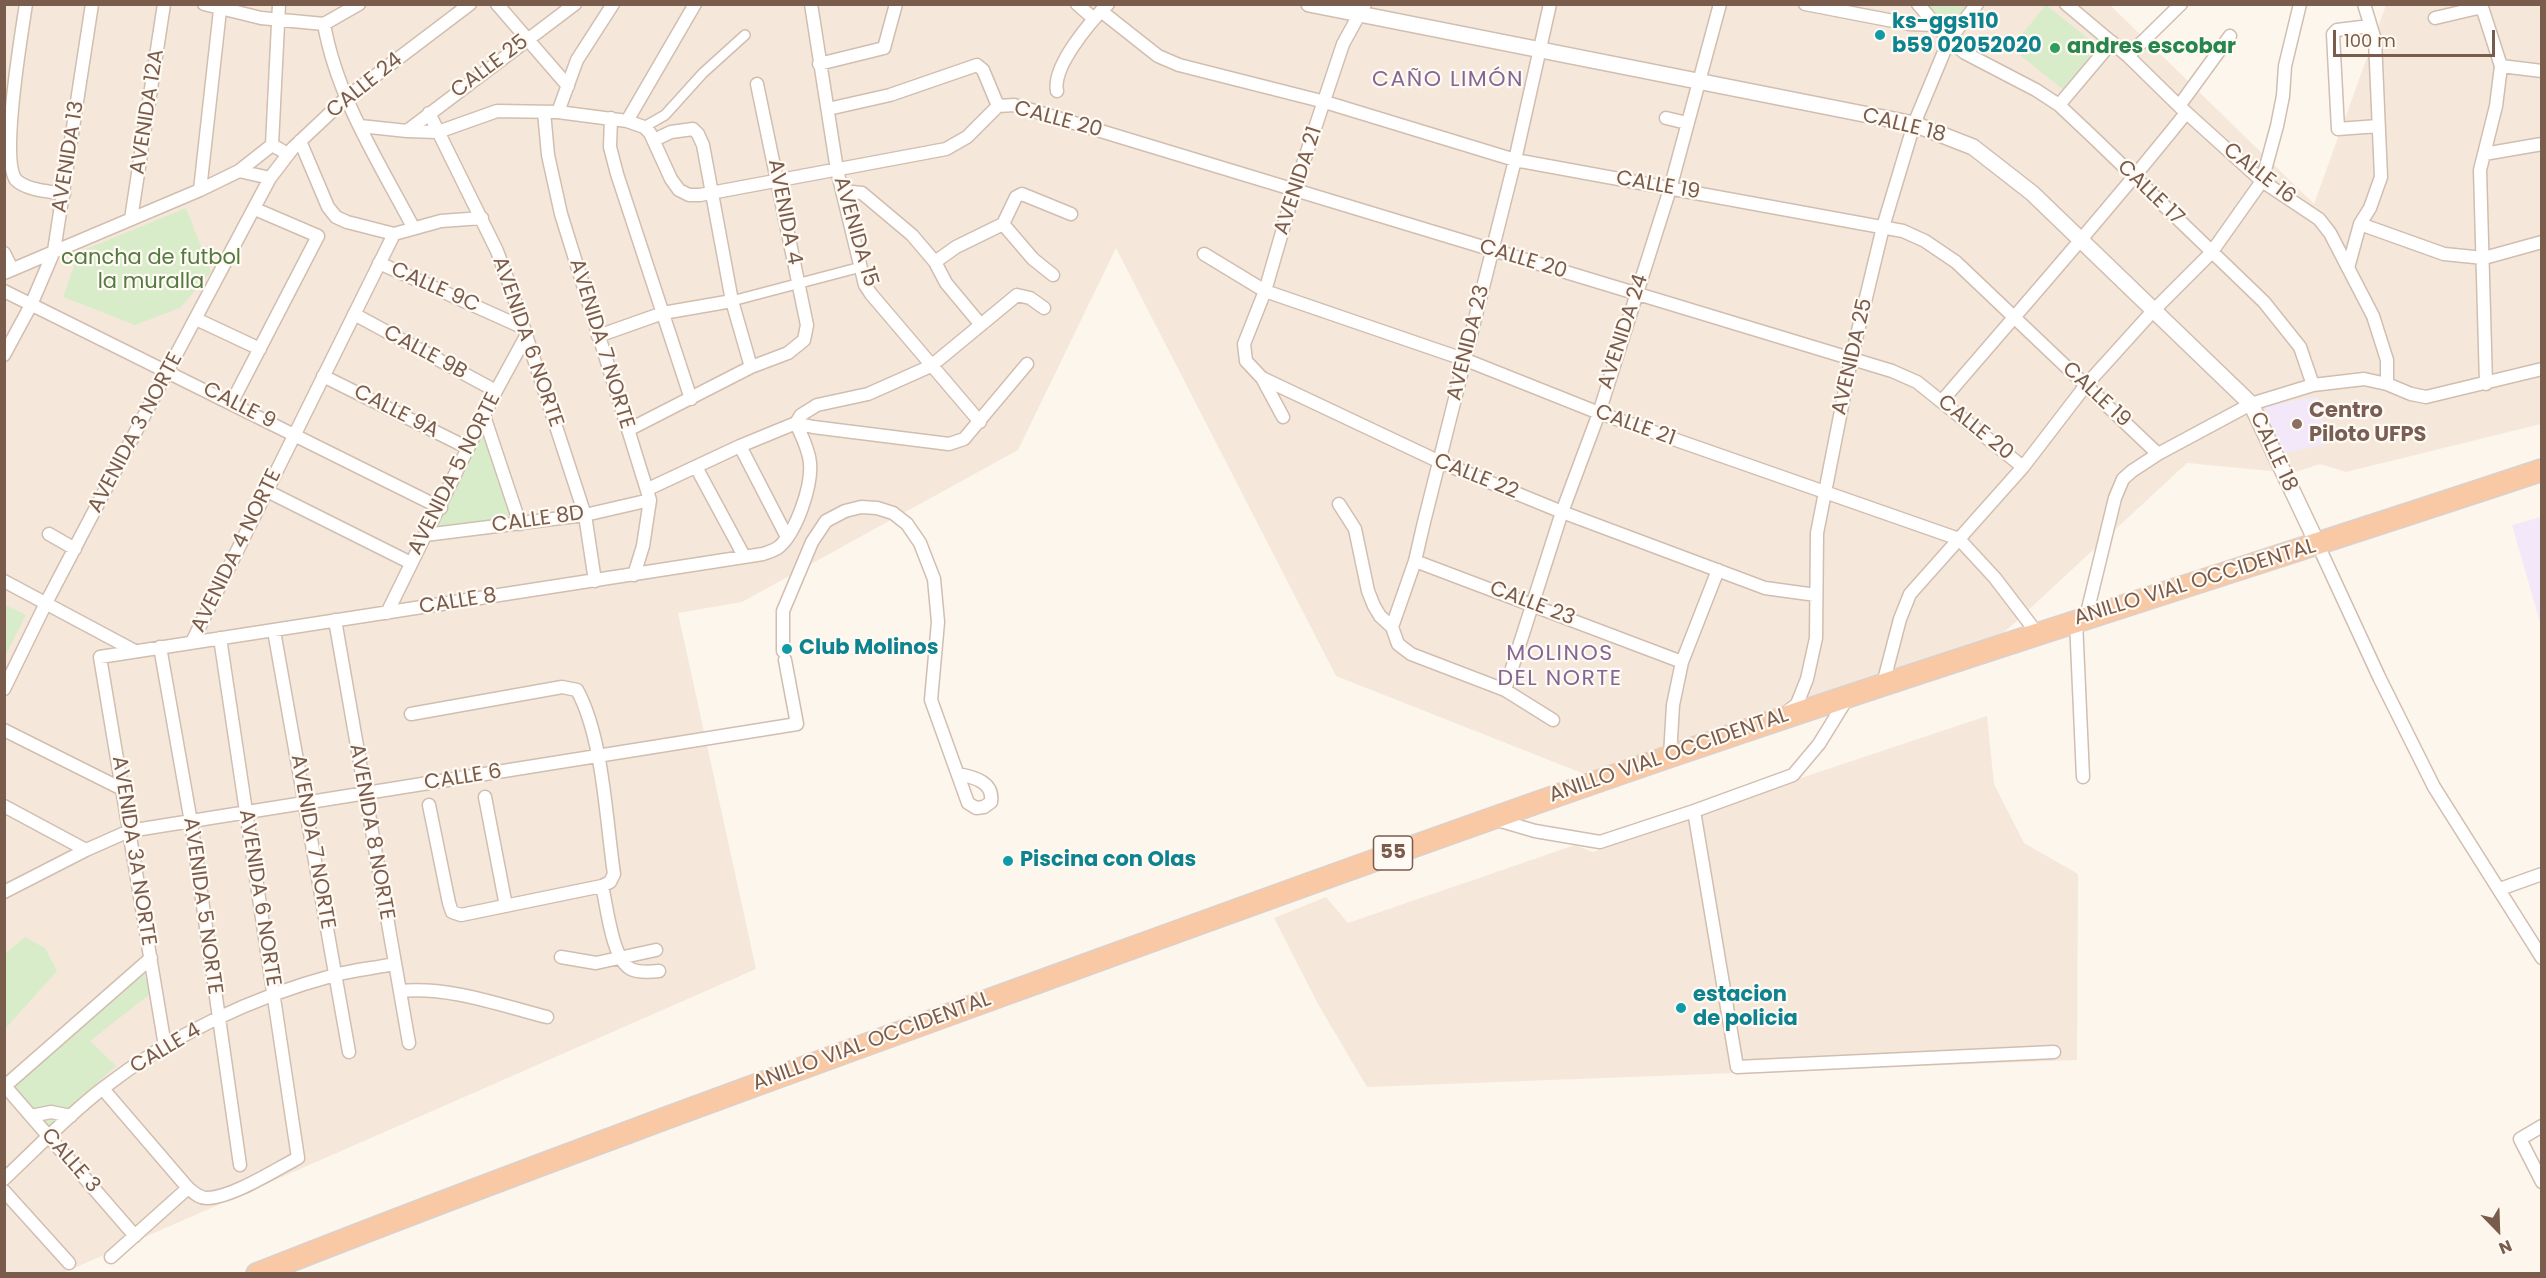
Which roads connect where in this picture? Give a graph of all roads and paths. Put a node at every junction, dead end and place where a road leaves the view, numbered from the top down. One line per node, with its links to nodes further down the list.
1 (26, 4): 56 (street)
2 (92, 4): 86 (street, AVENIDA 13)
3 (164, 4): 90 (street, AVENIDA 12A)
4 (204, 4): 26 (street)
5 (279, 4): 30 (street)
6 (359, 4): 31 (street)
7 (470, 4): 48 (street, CALLE 24)
8 (496, 4): 36 (street)
9 (575, 4): 36 (street, CALLE 25)
10 (614, 4): 46 (street)
11 (695, 4): 60 (street)
12 (811, 4): 41 (street, AVENIDA 15)
13 (896, 4): 41 (street)
14 (1077, 4): 28 (street)
15 (1309, 4): 27 (street, CALLE 18)
16 (1550, 4): 39 (street, AVENIDA 23)
17 (1720, 4): 45 (street, AVENIDA 24)
18 (1806, 4): 32 (street)
19 (1918, 4): 32 (street, CALLE 17)
20 (1977, 4): 37 (street, AVENIDA 25)
21 (2066, 4): 38 (street, CALLE 16)
22 (2181, 4): 40 (street)
23 (2300, 4): 80 (street)
24 (2364, 4): 33 (street)
25 (2481, 6): 29 (street); 42 (street)
26 (220, 10): 30 (street); 82 (street)
27 (1362, 10): 39 (street, CALLE 18); 49 (street, AVENIDA 21)
28 (1101, 11): 47 (street); 49 (street, CALLE 19)
29 (2435, 18)
30 (277, 20): 31 (street); 71 (street)
31 (324, 24): 48 (street)
32 (1935, 25): 37 (street, CALLE 17)
33 (2370, 26): 64 (street); 64 (street)
34 (745, 35): 65 (street)
35 (2230, 36): 53 (street)
36 (526, 40): 46 (street); 57 (street, CALLE 25)
37 (1949, 40): 50 (street, CALLE 17); 62 (street, AVENIDA 25)
38 (2112, 42): 40 (street, CALLE 16); 50 (street)
39 (1540, 51): 45 (street, CALLE 18); 74 (street, AVENIDA 23)
40 (2128, 56): 53 (street, CALLE 16)
41 (819, 64): 52 (street, AVENIDA 15)
42 (2501, 66): 43 (street); 73 (street)
43 (2541, 71)
44 (757, 84): 79 (street, AVENIDA 4)
45 (1700, 84): 61 (street, AVENIDA 24); 62 (street, CALLE 18)
46 (568, 86): 55 (street)
47 (1057, 91)
48 (346, 98): 63 (street); 69 (street, CALLE 24)
49 (1325, 102): 74 (street, CALLE 19); 84 (street, AVENIDA 21)
50 (2059, 105): 78 (street, CALLE 17)
51 (998, 106): 52 (street); 75 (street); 84 (street, CALLE 20)
52 (828, 109): 75 (street, AVENIDA 15)
53 (2183, 109): 78 (street); 80 (street, CALLE 16)
54 (544, 112): 55 (street); 67 (street); 124 (street, AVENIDA 7 NORTE)
55 (558, 112): 58 (street)
56 (6, 113): 86 (street)
57 (429, 113): 66 (street, CALLE 25); 67 (street, AVENIDA 6 NORTE)
58 (611, 118): 60 (street); 118 (street)
59 (1666, 118): 61 (street)
60 (627, 121): 65 (street)
61 (1687, 123): 81 (street, AVENIDA 24)
62 (1914, 124): 94 (street, AVENIDA 25); 96 (street, CALLE 18)
63 (360, 126): 66 (street); 93 (street)
64 (2378, 126): 92 (street)
65 (644, 127): 68 (street)
66 (407, 131): 67 (street)
67 (438, 132): 89 (street, AVENIDA 6 NORTE)
68 (654, 140): 85 (street); 85 (street)
69 (300, 141): 72 (street, CALLE 24); 95 (street)
70 (2541, 144): 73 (street)
71 (272, 145): 72 (street); 76 (street)
72 (288, 154): 77 (street, CALLE 24)
73 (2484, 154): 103 (street)
74 (1515, 160): 81 (street, CALLE 19); 99 (street, AVENIDA 23)
75 (837, 170): 79 (street); 83 (street, AVENIDA 15)
76 (239, 171): 77 (street); 82 (street)
77 (270, 178): 87 (street, AVENIDA 3 NORTE)
78 (2134, 179): 96 (street); 101 (street, CALLE 17)
79 (778, 180): 85 (street); 110 (street, AVENIDA 4)
80 (2262, 181): 101 (street); 107 (street, CALLE 16)
81 (1670, 189): 94 (street, CALLE 19); 113 (street, AVENIDA 24)
82 (200, 190): 90 (street)
83 (842, 191): 104 (street); 106 (street, AVENIDA 15)
84 (1294, 191): 99 (street, CALLE 20); 112 (street, AVENIDA 21)
85 (712, 193): 114 (street)
86 (64, 194): 98 (street, AVENIDA 13)
87 (255, 209): 121 (street, AVENIDA 3 NORTE); 125 (street)
88 (1071, 214): 91 (street)
89 (482, 218): 93 (street); 123 (street, AVENIDA 6 NORTE)
90 (131, 219): 98 (street)
91 (1003, 224): 104 (street); 109 (street)
92 (2360, 224): 103 (street); 107 (street)
93 (413, 227): 95 (street)
94 (1883, 227): 120 (street, CALLE 19); 128 (street, AVENIDA 25)
95 (394, 234): 105 (street, AVENIDA 4 NORTE)
96 (2079, 239): 117 (street, CALLE 18); 120 (street)
97 (2541, 242): 103 (street)
98 (54, 251): 108 (street); 115 (street, AVENIDA 13)
99 (1491, 251): 113 (street, CALLE 20); 127 (street, AVENIDA 23)
100 (4, 253): 108 (street)
101 (2211, 253): 117 (street); 140 (street, CALLE 17)
102 (1204, 254): 112 (street, CALLE 21)
103 (2484, 258): 138 (street)
104 (935, 262): 122 (street)
105 (379, 263): 119 (street, AVENIDA 4 NORTE); 123 (street, CALLE 9C)
106 (861, 267): 110 (street); 131 (street, AVENIDA 15)
107 (2348, 268): 137 (street, CALLE 16)
108 (8, 271)
109 (1053, 275)
110 (797, 282): 114 (street); 132 (street, AVENIDA 4)
111 (4, 291): 115 (street, CALLE 9)
112 (1265, 291): 127 (street, CALLE 21); 129 (street, AVENIDA 21)
113 (1636, 295): 128 (street, CALLE 20); 146 (street, AVENIDA 24)
114 (732, 301): 118 (street); 132 (street)
115 (31, 305): 126 (street, AVENIDA 13); 134 (street, CALLE 9)
116 (1044, 308): 122 (street, CALLE 8D)
117 (2152, 312): 139 (street); 145 (street, CALLE 18)
118 (663, 313): 124 (street); 142 (street)
119 (354, 314): 135 (street, AVENIDA 4 NORTE); 141 (street, CALLE 9B)
120 (2013, 318): 139 (street, CALLE 19); 143 (street)
121 (196, 319): 125 (street); 134 (street, AVENIDA 3 NORTE)
122 (981, 325): 131 (street, CALLE 8D)
123 (525, 332): 141 (street, AVENIDA 5 NORTE); 166 (street, AVENIDA 6 NORTE)
124 (598, 336): 151 (street, AVENIDA 7 NORTE)
125 (260, 349): 144 (street)
126 (4, 355)
127 (1466, 360): 146 (street, CALLE 21); 156 (street, AVENIDA 23)
128 (1851, 360): 143 (street, CALLE 20); 161 (street, AVENIDA 25)
129 (1246, 361): 136 (street, CALLE 22)
130 (1027, 364): 149 (street)
131 (931, 366): 149 (street, AVENIDA 15); 150 (street, CALLE 8D)
132 (751, 367): 142 (street)
133 (2541, 369): 138 (street)
134 (168, 370): 144 (street, CALLE 9); 173 (street, AVENIDA 3 NORTE)
135 (324, 376): 152 (street, AVENIDA 4 NORTE); 154 (street, CALLE 9A)
136 (1262, 378): 148 (street); 156 (street, CALLE 22)
137 (2388, 384): 138 (street); 140 (street)
138 (2486, 384)
139 (2086, 385): 155 (street, CALLE 19); 158 (street)
140 (2313, 385): 145 (street)
141 (496, 391): 147 (street, AVENIDA 5 NORTE)
142 (691, 399): 151 (street)
143 (1942, 401): 158 (street, CALLE 20)
144 (232, 402): 152 (street, CALLE 9)
145 (2251, 404): 155 (street); 172 (street, CALLE 18)
146 (1599, 413): 161 (street, CALLE 21); 165 (street, AVENIDA 24)
147 (483, 416): 154 (street, AVENIDA 5 NORTE); 167 (street)
148 (1283, 417)
149 (980, 422): 150 (street)
150 (796, 423): 153 (street, CALLE 8D); 170 (street)
151 (628, 430): 162 (street, AVENIDA 7 NORTE)
152 (295, 434): 160 (street, AVENIDA 4 NORTE); 164 (street, CALLE 9)
153 (740, 446): 157 (street, CALLE 8D); 170 (street)
154 (468, 448): 164 (street, AVENIDA 5 NORTE)
155 (2158, 454): 185 (street)
156 (1440, 462): 165 (street, CALLE 22); 175 (street, AVENIDA 23)
157 (696, 467): 162 (street, CALLE 8D); 174 (street)
158 (2023, 467): 171 (street)
159 (2541, 470): 172 (highway, ANILLO VIAL OCCIDENTAL / 55)
160 (267, 491): 176 (street); 191 (street, AVENIDA 4 NORTE)
161 (1823, 493): 171 (street, CALLE 21); 181 (street, AVENIDA 25)
162 (649, 494): 166 (street, CALLE 8D); 178 (street, AVENIDA 7 NORTE)
163 (1339, 504): 187 (street)
164 (441, 508): 169 (street, AVENIDA 5 NORTE)
165 (1562, 512): 177 (street, CALLE 22); 183 (street, AVENIDA 24)
166 (585, 514): 167 (street, CALLE 8D); 179 (street, AVENIDA 6 NORTE)
167 (520, 524): 169 (street, CALLE 8D)
168 (49, 534): 173 (street)
169 (425, 535): 176 (street, AVENIDA 5 NORTE)
170 (788, 537): 174 (street, CALLE 8)
171 (1959, 539): 189 (street, CALLE 21); 196 (street)
172 (2318, 545): 185 (highway, ANILLO VIAL OCCIDENTAL / 55); 223 (street)
173 (75, 549): 182 (street, AVENIDA 3 NORTE)
174 (744, 556): 178 (street, CALLE 8)
175 (1414, 561): 183 (street, CALLE 23); 187 (street, AVENIDA 23)
176 (411, 562): 184 (street, AVENIDA 5 NORTE)
177 (1718, 570): 181 (street, CALLE 22); 195 (street)
178 (634, 574): 179 (street, CALLE 8)
179 (595, 580): 184 (street, CALLE 8)
180 (4, 581): 182 (street)
181 (1816, 595): 201 (street, AVENIDA 25)
182 (46, 603): 193 (street); 197 (street, AVENIDA 3 NORTE)
183 (1534, 604): 195 (street, CALLE 23); 198 (street, AVENIDA 24)
184 (387, 613): 186 (street, CALLE 8)
185 (2081, 619): 189 (highway, ANILLO VIAL OCCIDENTAL / 55); 207 (street)
186 (335, 621): 188 (street, CALLE 8); 209 (street, AVENIDA 8 NORTE)
187 (1392, 627): 198 (street)
188 (274, 631): 190 (street, CALLE 8); 211 (street, AVENIDA 7 NORTE)
189 (2037, 633): 196 (highway, ANILLO VIAL OCCIDENTAL / 55)
190 (220, 638): 191 (street, CALLE 8); 215 (street, AVENIDA 6 NORTE)
191 (192, 642): 192 (street, CALLE 8)
192 (160, 647): 193 (street, CALLE 8); 217 (street, AVENIDA 5 NORTE)
193 (135, 651): 194 (street, CALLE 8)
194 (100, 657): 208 (street, AVENIDA 3A NORTE)
195 (1682, 662): 205 (street)
196 (1883, 684): 199 (highway, ANILLO VIAL OCCIDENTAL / 55)
197 (4, 689)
198 (1505, 690): 202 (street)
199 (1849, 696): 201 (highway, ANILLO VIAL OCCIDENTAL / 55); 214 (street, ANILLO VIAL OCCIDENTAL)
200 (411, 714): 204 (street)
201 (1779, 719): 205 (highway, ANILLO VIAL OCCIDENTAL / 55)
202 (1553, 720)
203 (4, 730): 208 (street)
204 (597, 756): 206 (street, CALLE 6); 209 (street, CALLE 6); 221 (street)
205 (1670, 756): 216 (highway, ANILLO VIAL OCCIDENTAL / 55)
206 (958, 774)
207 (2083, 777)
208 (122, 789): 218 (street, AVENIDA 3A NORTE)
209 (365, 794): 211 (street, CALLE 6); 231 (street, AVENIDA 8 NORTE)
210 (485, 797): 224 (street)
211 (304, 803): 215 (street, CALLE 6); 233 (street, AVENIDA 7 NORTE)
212 (429, 805): 224 (street)
213 (4, 806): 219 (street)
214 (1694, 811): 216 (street, ANILLO VIAL OCCIDENTAL); 241 (street)
215 (246, 813): 217 (street, CALLE 6); 235 (street, AVENIDA 6 NORTE)
216 (1490, 818): 256 (highway, ANILLO VIAL OCCIDENTAL / 55)
217 (191, 822): 218 (street, CALLE 6); 237 (street, AVENIDA 5 NORTE)
218 (129, 831): 219 (street); 228 (street, AVENIDA 3A NORTE)
219 (86, 849): 222 (street)
220 (2541, 874): 223 (street)
221 (602, 886): 224 (street); 229 (street)
222 (8, 888)
223 (2500, 890): 225 (street)
224 (506, 906)
225 (2538, 942): 230 (street)
226 (656, 950): 229 (street)
227 (561, 957): 229 (street)
228 (150, 958): 239 (street, AVENIDA 3A NORTE); 242 (street)
229 (618, 958): 232 (street)
230 (2541, 958)
231 (394, 964): 233 (street, CALLE 4); 234 (street, AVENIDA 8 NORTE)
232 (659, 971)
233 (336, 975): 235 (street, CALLE 4); 240 (street, AVENIDA 7 NORTE)
234 (400, 991): 236 (street); 238 (street, AVENIDA 8 NORTE)
235 (274, 995): 237 (street, CALLE 4); 251 (street, AVENIDA 6 NORTE)
236 (547, 1017)
237 (218, 1018): 239 (street, CALLE 4); 248 (street, AVENIDA 5 NORTE)
238 (409, 1043)
239 (165, 1046): 243 (street, CALLE 4)
240 (349, 1052)
241 (2054, 1052)
242 (5, 1086): 244 (street, CALLE 3)
243 (102, 1089): 245 (street, CALLE 4); 251 (street)
244 (31, 1116): 245 (street); 247 (street, CALLE 3)
245 (71, 1116): 247 (street, CALLE 4)
246 (2541, 1126): 250 (street)
247 (49, 1137): 249 (street, CALLE 4); 253 (street, CALLE 3)
248 (240, 1165)
249 (4, 1179)
250 (2541, 1182)
251 (188, 1188): 253 (street)
252 (4, 1191): 255 (street)
253 (135, 1236): 254 (street)
254 (111, 1257)
255 (69, 1263)
256 (257, 1274)

